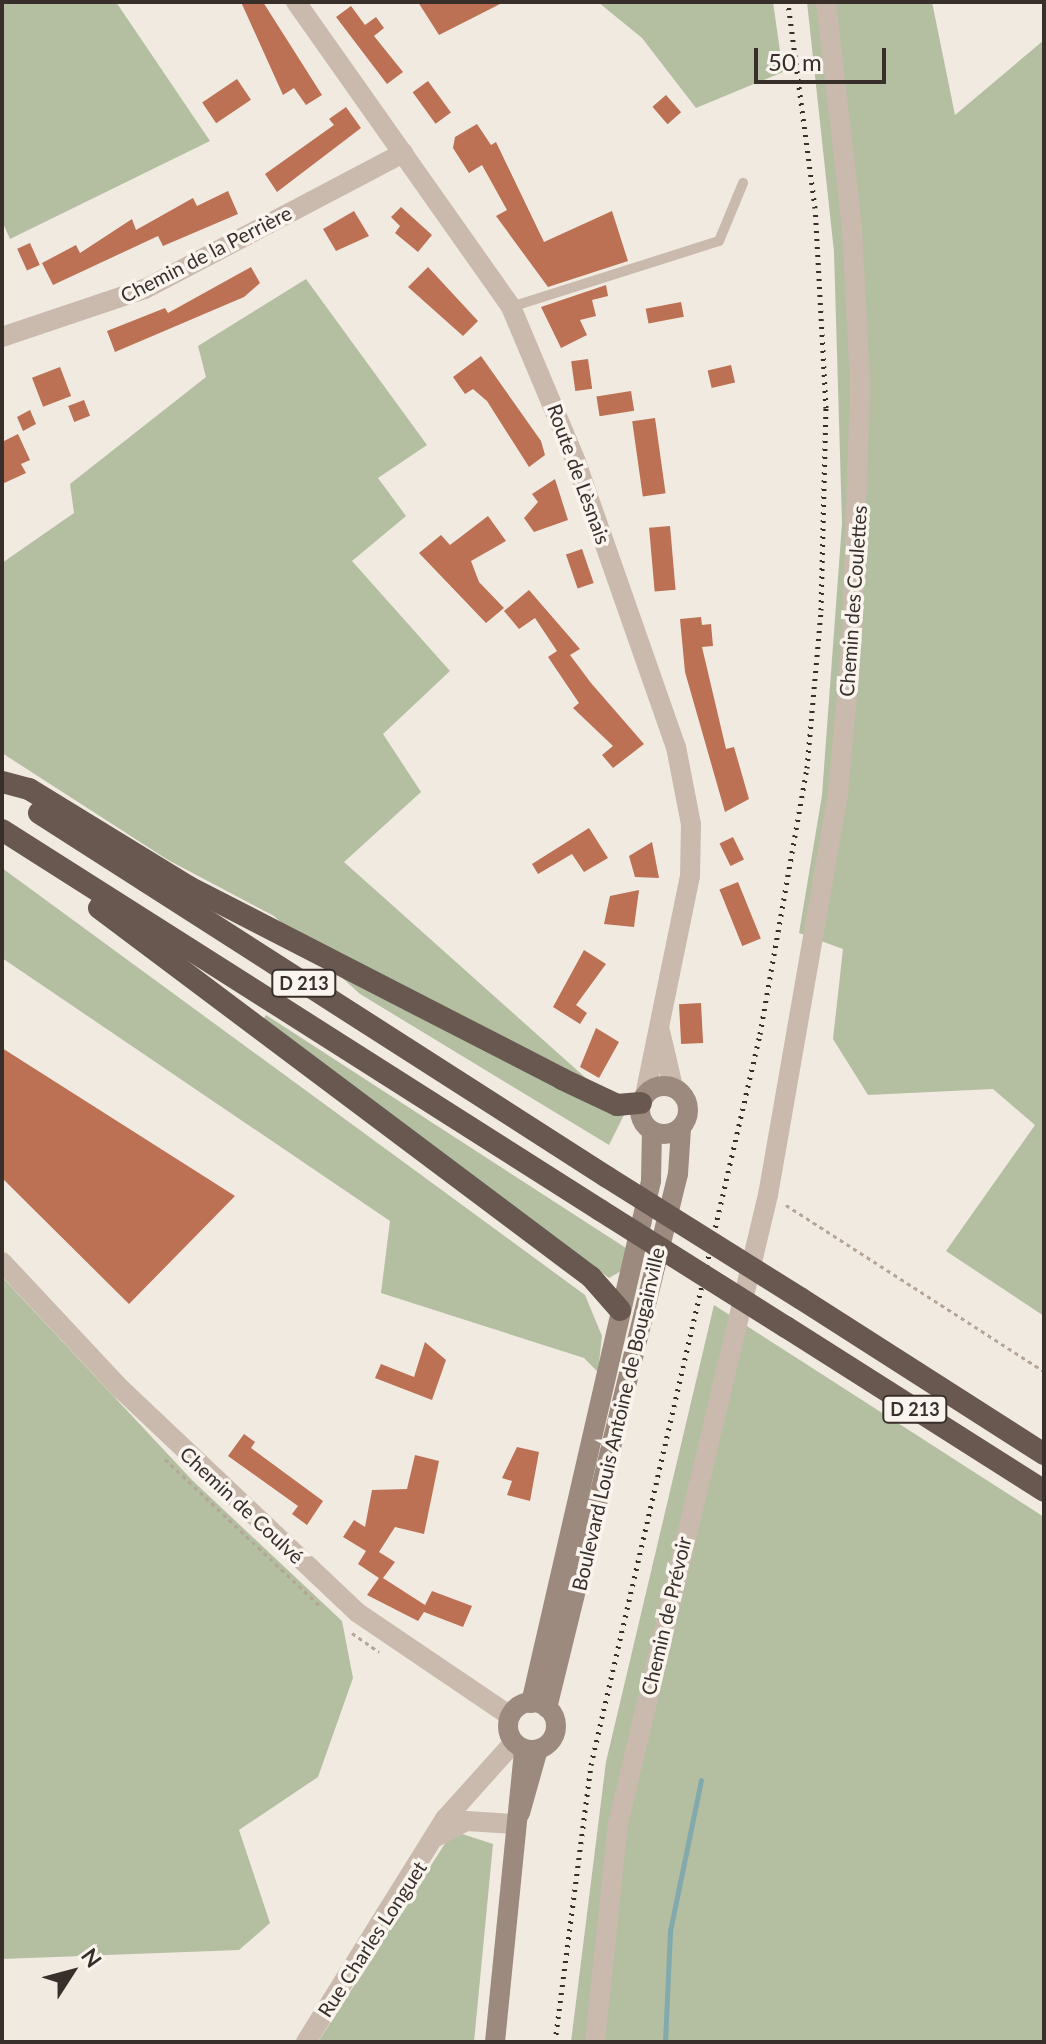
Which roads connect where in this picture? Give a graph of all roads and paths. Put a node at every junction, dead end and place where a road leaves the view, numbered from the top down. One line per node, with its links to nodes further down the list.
1 (296, 2): 3 (street, Route de Lèsnais)
2 (826, 2): 16 (street, Chemin des Coulettes)
3 (403, 153): 5 (street, Route de Lèsnais); 6 (street, Chemin de la Perrière)
4 (743, 183): 5 (lane)
5 (511, 307): 11 (street, Route de Lèsnais)
6 (2, 337)
7 (2, 782): 13 (highway)
8 (2, 789): 20 (highway, D 213, bridge)
9 (2, 830): 10 (highway, D 213)
10 (75, 878): 18 (highway); 21 (highway, D 213, bridge)
11 (660, 1007): 12 (street, Route de Lèsnais); 13 (street, Route de Lèsnais)
12 (673, 1087): 13 (main road); 14 (main road, Boulevard Louis Antoine de Bougainville)
13 (643, 1099): 15 (main road)
14 (681, 1129): 15 (main road); 22 (main road, Boulevard Louis Antoine de Bougainville)
15 (652, 1131): 18 (main road, Boulevard Louis Antoine de Bougainville)
16 (768, 1195): 19 (path); 29 (street, Chemin de Prévoir)
17 (2, 1262): 23 (street, Chemin de Coulvé)
18 (620, 1310): 22 (main road, Boulevard Louis Antoine de Bougainville)
19 (1044, 1371)
20 (1044, 1454)
21 (1044, 1491)
22 (539, 1706): 23 (main road); 24 (main road)
23 (510, 1716): 24 (main road)
24 (525, 1747): 25 (main road); 26 (street, Rue Charles Longuet)
25 (515, 1824): 26 (street); 28 (main road)
26 (438, 1836): 27 (street, Rue Charles Longuet)
27 (306, 2042)
28 (495, 2042)
29 (595, 2042)

